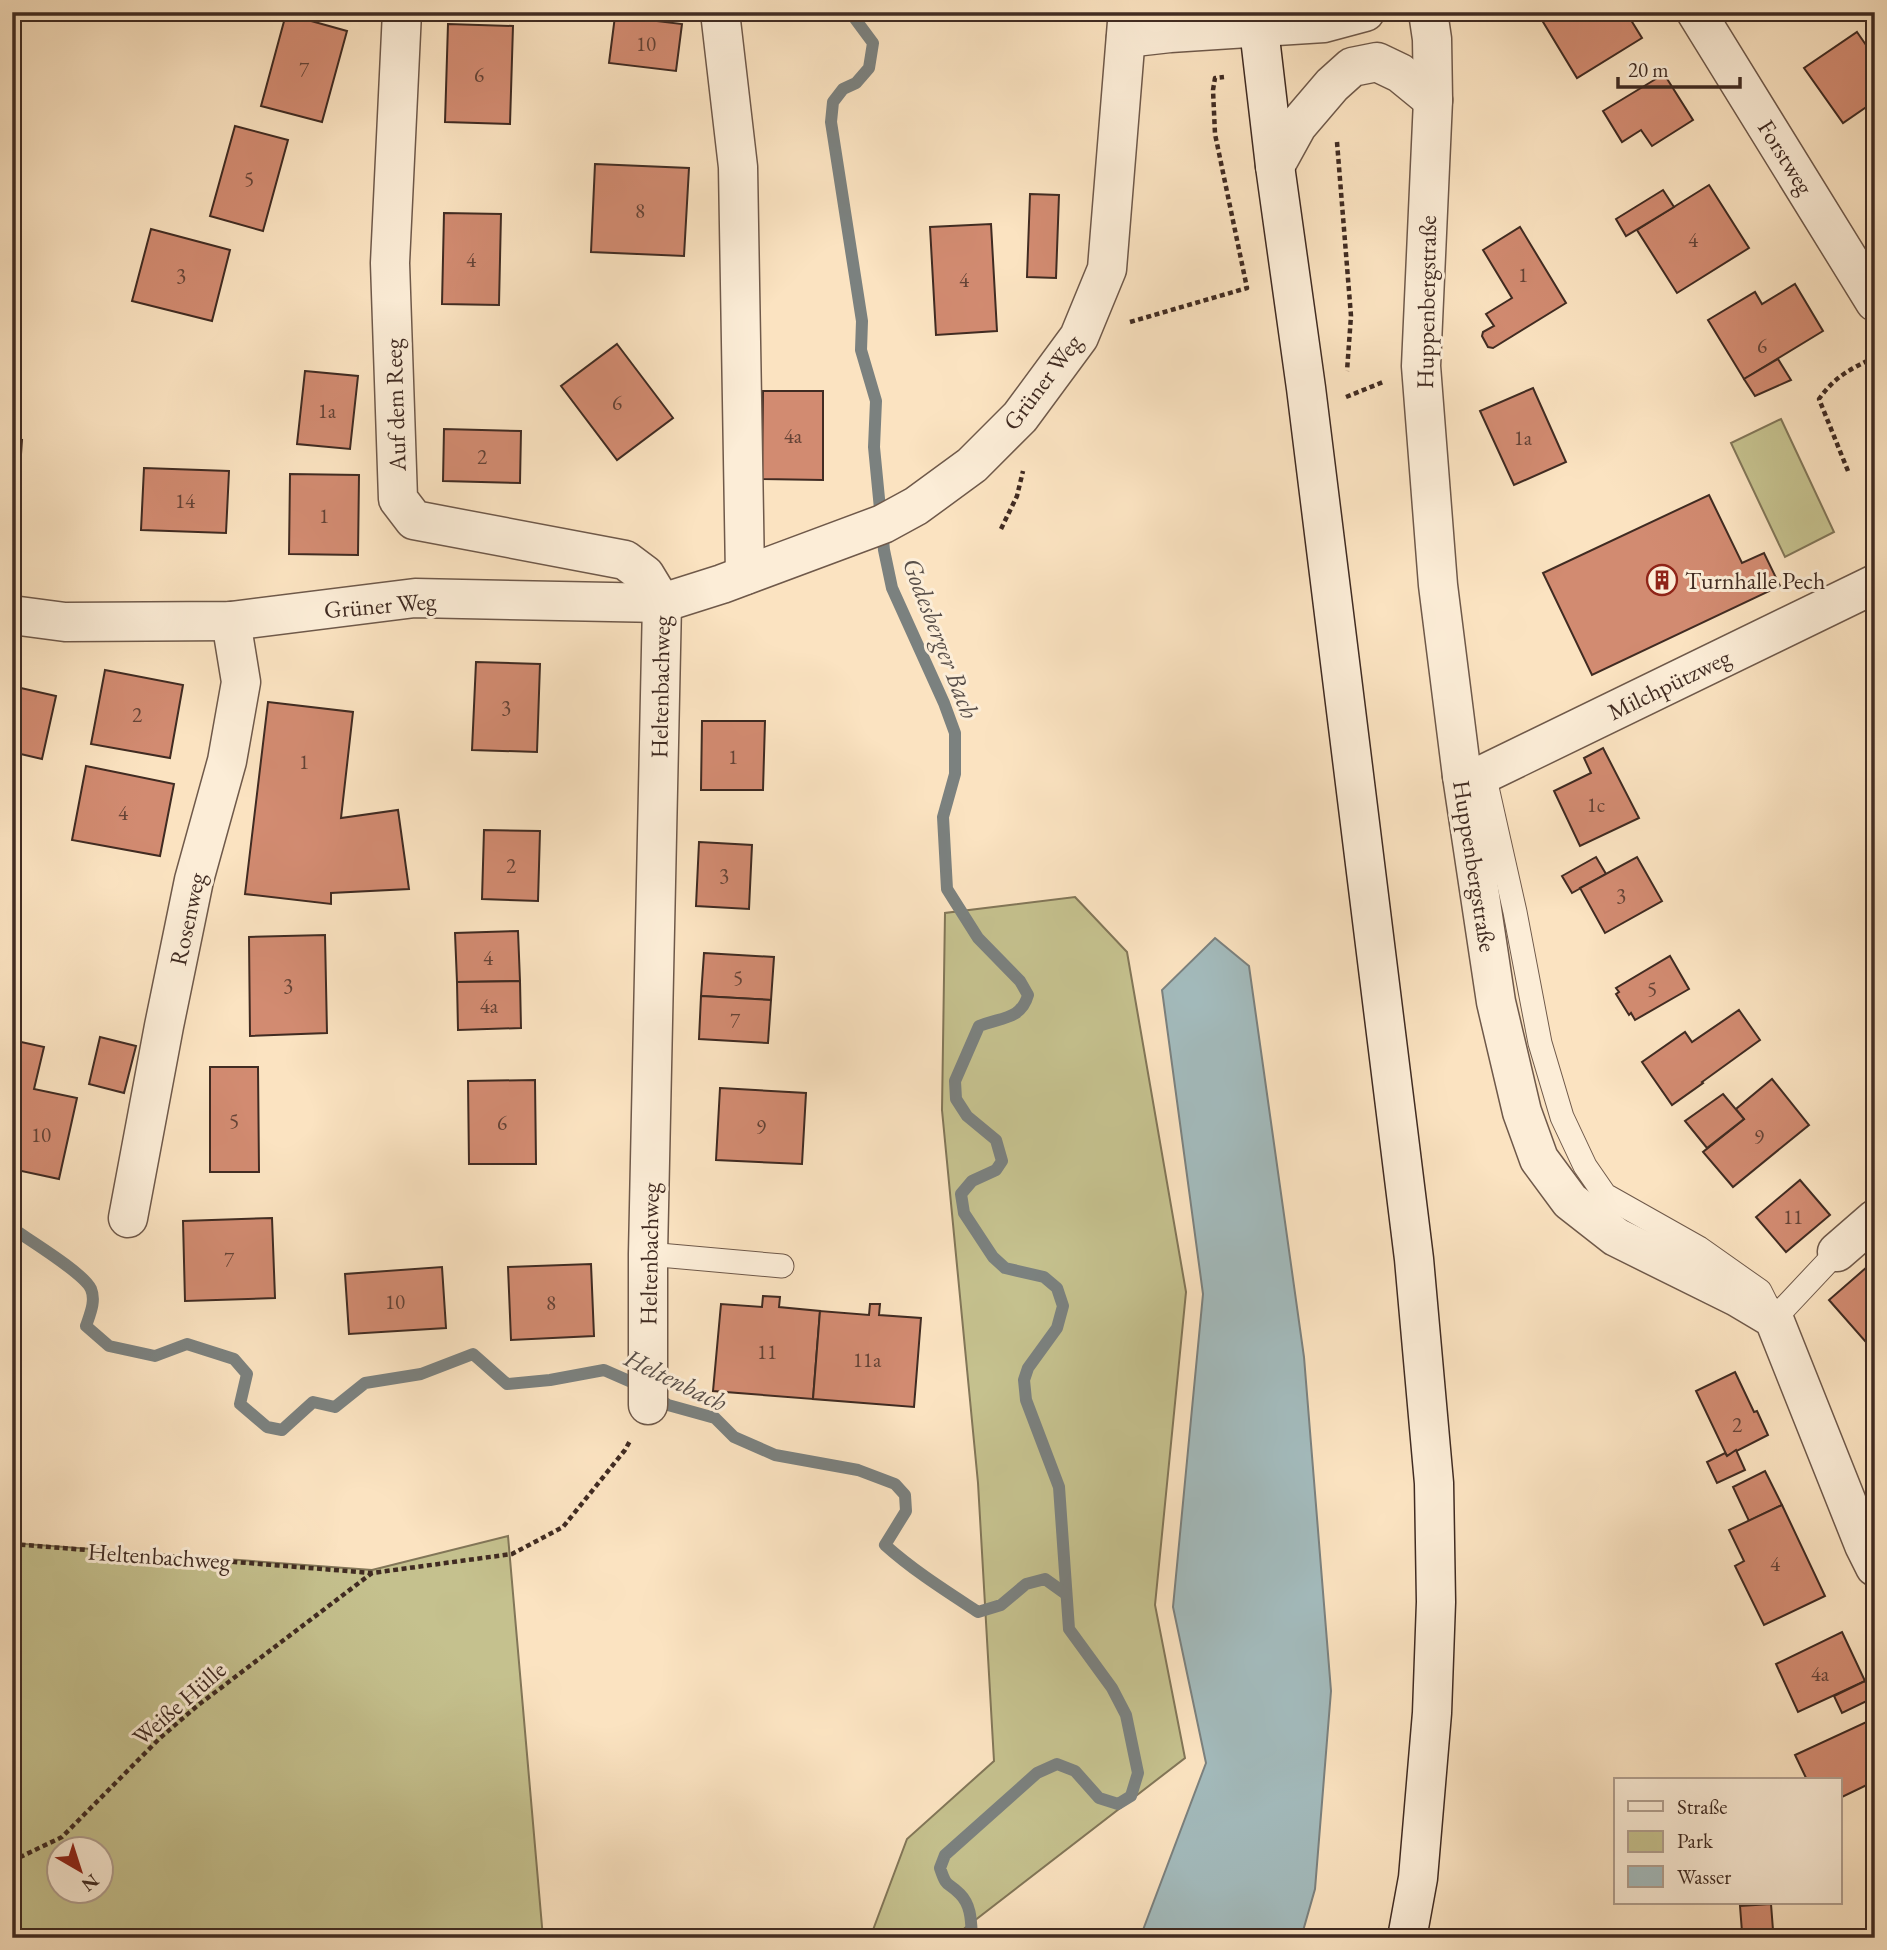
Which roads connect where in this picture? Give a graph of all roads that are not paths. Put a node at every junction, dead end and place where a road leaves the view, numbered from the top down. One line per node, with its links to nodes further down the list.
1 (402, 12): 15 (street, Auf dem Reeg)
2 (720, 12): 13 (street)
3 (1365, 12): 7 (street, Grüner Weg)
4 (1389, 12): 9 (street)
5 (1428, 12): 10 (street, Huppenbergstraße)
6 (1696, 12): 12 (street, Forstweg)
7 (1258, 20): 8 (street, Grüner Weg); 11 (street)
8 (1129, 25): 13 (street, Grüner Weg)
9 (1352, 67): 10 (street); 11 (street)
10 (1433, 100): 18 (street, Huppenbergstraße)
11 (1275, 166): 27 (street)
12 (1875, 302)
13 (745, 575): 15 (street, Grüner Weg)
14 (1875, 583): 18 (street, Milchpützweg)
15 (662, 603): 17 (street, Grüner Weg); 22 (street, Heltenbachweg)
16 (12, 615): 17 (street, Grüner Weg)
17 (231, 621): 19 (street, Rosenweg)
18 (1473, 775): 24 (street, Huppenbergstraße)
19 (128, 1218)
20 (1875, 1219): 21 (street)
21 (1837, 1252): 24 (lane)
22 (648, 1254): 23 (lane); 25 (street, Heltenbachweg)
23 (782, 1266)
24 (1774, 1319): 26 (street)
25 (648, 1391)
26 (1875, 1567)
27 (1407, 1938)

